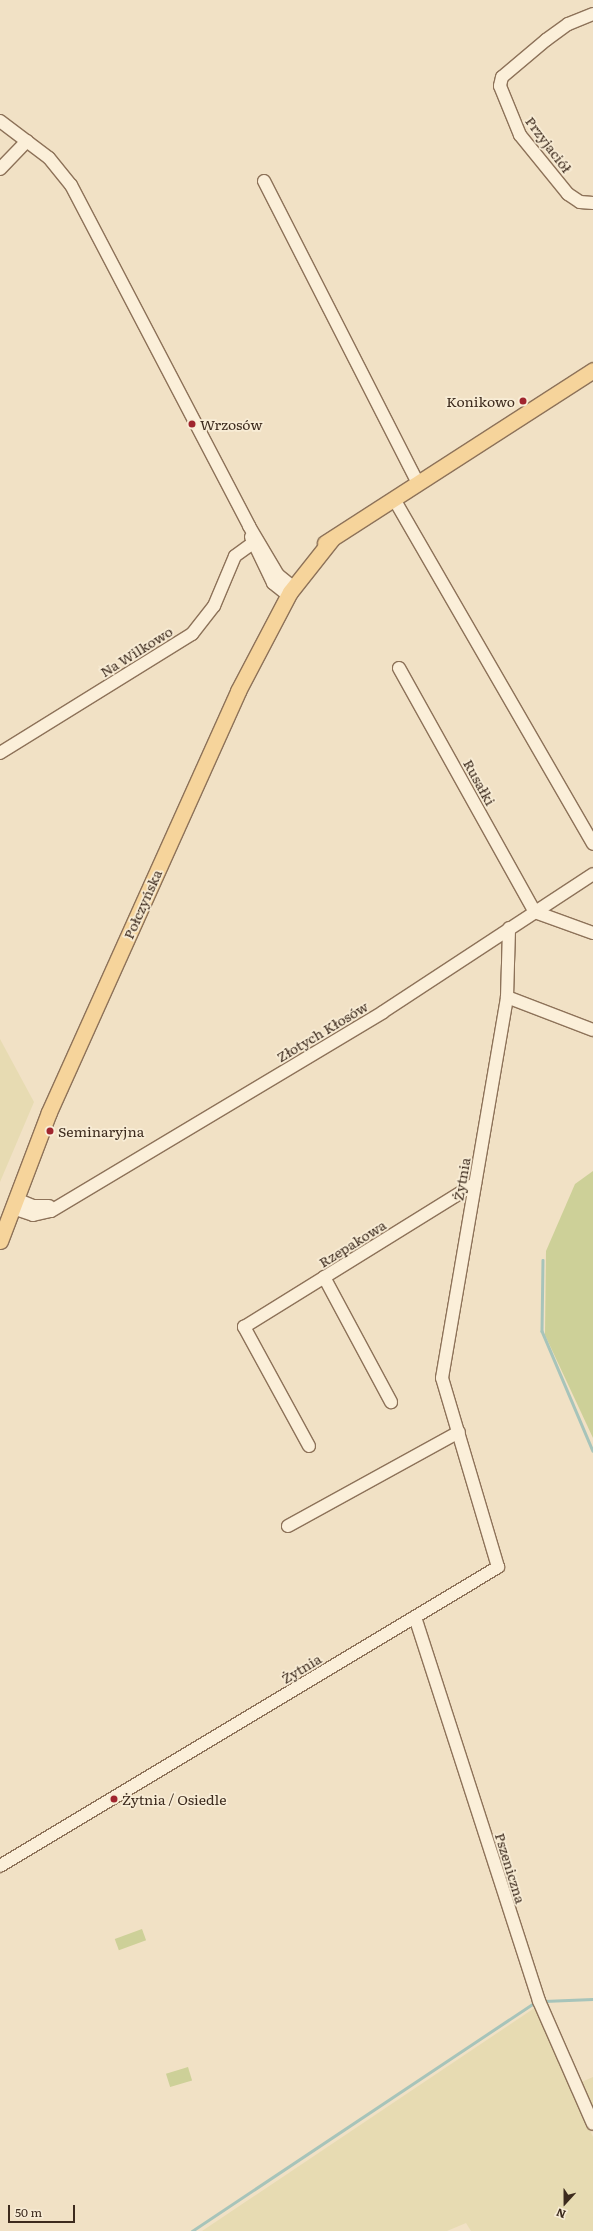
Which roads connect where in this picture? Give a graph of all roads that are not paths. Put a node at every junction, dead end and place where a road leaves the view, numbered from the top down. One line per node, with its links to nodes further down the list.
1 (593, 14): 6 (street, Przyjaciół)
2 (0, 121): 3 (street)
3 (27, 141): 4 (street); 10 (street)
4 (0, 169)
5 (264, 181): 8 (street)
6 (593, 202)
7 (590, 373): 8 (main road, Połczyńska)
8 (418, 483): 9 (main road, Połczyńska)
9 (394, 499): 12 (main road, Połczyńska); 15 (street)
10 (249, 526): 11 (street); 12 (street)
11 (253, 543): 12 (street); 14 (street, Na Wilkowo)
12 (287, 589): 23 (main road, Połczyńska)
13 (399, 668): 17 (street, Rusałki)
14 (0, 753)
15 (593, 844)
16 (593, 874): 17 (street, Złotych Kłosów)
17 (535, 912): 18 (street, Złotych Kłosów); 19 (street)
18 (509, 928): 20 (street, Żytnia); 23 (street, Złotych Kłosów)
19 (593, 933)
20 (507, 997): 21 (street); 22 (street, Żytnia)
21 (593, 1030)
22 (475, 1184): 26 (street, Rzepakowa); 28 (street, Żytnia)
23 (12, 1203): 24 (main road, Połczyńska); 25 (main road, Połczyńska)
24 (0, 1218)
25 (0, 1241)
26 (324, 1277): 27 (street); 29 (street, Rzepakowa)
27 (391, 1402)
28 (459, 1432): 30 (street); 31 (street, Żytnia)
29 (309, 1446)
30 (288, 1526)
31 (415, 1617): 32 (street, Żytnia); 33 (street, Pszeniczna)
32 (0, 1866)
33 (593, 2124)

